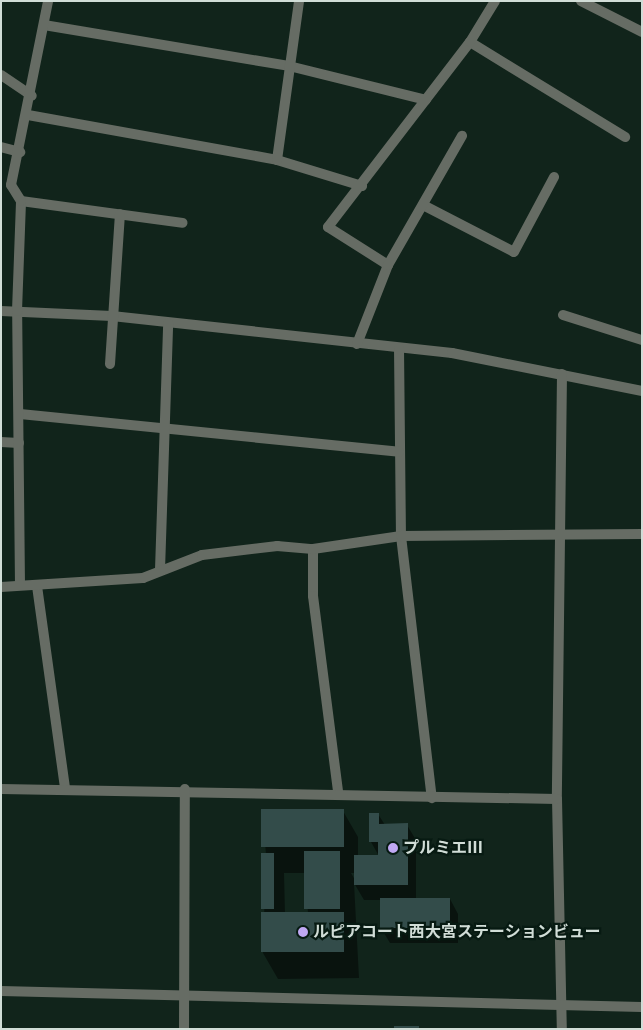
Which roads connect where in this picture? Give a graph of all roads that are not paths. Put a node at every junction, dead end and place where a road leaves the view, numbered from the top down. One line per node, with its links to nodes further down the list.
1 (48, 1): 5 (street)
2 (299, 1): 8 (street)
3 (495, 1): 7 (street)
4 (581, 1): 6 (street)
5 (44, 25): 8 (street); 10 (street)
6 (642, 32)
7 (470, 42): 11 (street); 14 (street)
8 (289, 66): 11 (street); 17 (street)
9 (1, 75): 10 (street)
10 (32, 96): 12 (street)
11 (426, 100): 19 (street)
12 (28, 115): 16 (street); 17 (street)
13 (462, 136): 21 (street)
14 (625, 137)
15 (1, 147): 16 (street)
16 (20, 152): 20 (street)
17 (277, 160): 19 (street)
18 (554, 177): 21 (street)
19 (362, 186): 24 (street)
20 (21, 201): 22 (street); 26 (street)
21 (423, 205): 24 (street)
22 (120, 214): 23 (street); 28 (street)
23 (184, 223)
24 (388, 265): 31 (street)
25 (1, 311): 26 (street)
26 (17, 311): 28 (street); 36 (street)
27 (563, 314): 30 (street)
28 (112, 316): 29 (street); 33 (street)
29 (168, 323): 31 (street); 37 (street)
30 (642, 340)
31 (357, 344): 32 (street)
32 (399, 348): 34 (street); 40 (street)
33 (110, 364)
34 (562, 374): 35 (street); 41 (street)
35 (642, 391)
36 (20, 414): 37 (street); 39 (street)
37 (163, 425): 40 (street); 45 (street)
38 (1, 442): 39 (street)
39 (19, 443): 46 (street)
40 (399, 452): 43 (street)
41 (560, 534): 42 (street); 43 (street); 54 (street)
42 (642, 534)
43 (401, 536): 44 (street); 53 (street)
44 (313, 549): 45 (street); 52 (street)
45 (160, 570): 47 (street)
46 (20, 585): 47 (street); 48 (street)
47 (37, 586): 49 (street)
48 (1, 587)
49 (66, 788): 50 (street); 51 (street)
50 (1, 789)
51 (185, 790): 52 (street); 56 (street)
52 (338, 792): 53 (street)
53 (432, 798): 54 (street)
54 (557, 799): 57 (street)
55 (1, 991): 56 (street)
56 (183, 997): 57 (street); 59 (street)
57 (562, 1006): 58 (street); 60 (street)
58 (642, 1007)
59 (184, 1029)
60 (562, 1029)

